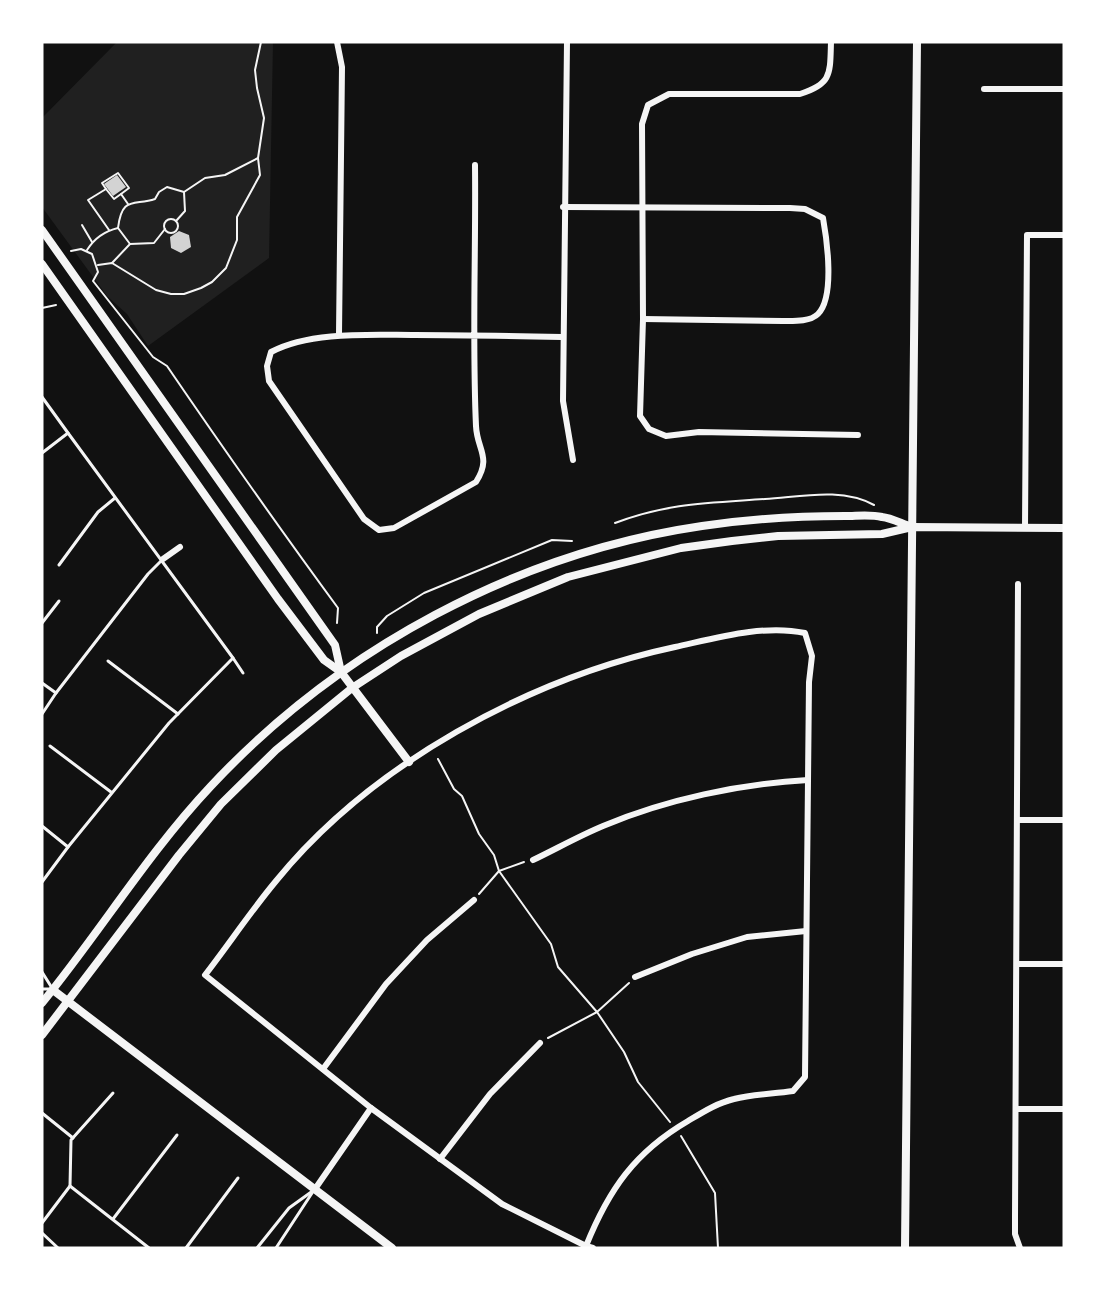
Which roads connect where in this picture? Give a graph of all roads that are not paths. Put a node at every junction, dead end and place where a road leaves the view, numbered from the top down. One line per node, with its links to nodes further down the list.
1 (337, 42): 14 (street)
2 (567, 42): 8 (street)
3 (831, 42): 9 (street)
4 (917, 42): 23 (main road)
5 (984, 89): 6 (street)
6 (1064, 89)
7 (476, 165): 15 (street)
8 (563, 207): 9 (street); 16 (street)
9 (642, 207): 13 (street); 13 (street)
10 (42, 230): 34 (street)
11 (1064, 236): 24 (street)
12 (42, 264): 34 (street)
13 (643, 319): 19 (street)
14 (339, 334): 15 (street); 15 (street)
15 (476, 335): 16 (street)
16 (562, 337): 21 (street)
17 (42, 397): 18 (lane)
18 (68, 433): 20 (lane); 22 (lane)
19 (858, 435)
20 (42, 453)
21 (573, 460)
22 (115, 498): 27 (lane); 28 (lane)
23 (912, 527): 24 (main road); 34 (main road); 37 (main road); 86 (main road)
24 (1025, 528): 25 (main road)
25 (1064, 528)
26 (180, 547): 27 (street)
27 (163, 560): 32 (lane); 38 (lane)
28 (58, 565)
29 (1018, 584): 45 (street)
30 (58, 601): 31 (lane)
31 (42, 623)
32 (233, 658): 35 (lane); 40 (lane)
33 (108, 661): 40 (lane)
34 (341, 672): 37 (street); 58 (main road)
35 (243, 673)
36 (42, 682): 38 (lane)
37 (352, 687): 42 (street); 59 (main road)
38 (56, 693): 39 (lane)
39 (42, 714)
40 (178, 714): 44 (lane)
41 (50, 746): 44 (lane)
42 (409, 762): 43 (street); 63 (street)
43 (808, 780): 49 (street); 52 (street)
44 (111, 792): 48 (lane)
45 (1017, 820): 46 (street); 53 (street)
46 (1064, 820)
47 (42, 826): 48 (lane)
48 (68, 847): 50 (lane)
49 (533, 860)
50 (42, 882)
51 (474, 900): 63 (street)
52 (806, 931): 56 (street); 78 (street)
53 (1017, 964): 54 (street); 66 (street)
54 (1064, 964)
55 (42, 972): 58 (lane)
56 (636, 977)
57 (42, 988): 58 (lane)
58 (53, 990): 59 (street); 60 (main road)
59 (68, 999): 61 (main road); 74 (street)
60 (42, 1003)
61 (42, 1035)
62 (540, 1043): 71 (street)
63 (323, 1069): 65 (street)
64 (113, 1093): 70 (lane)
65 (372, 1108): 71 (street); 74 (street)
66 (1016, 1109): 67 (street); 87 (street)
67 (1064, 1109)
68 (42, 1113): 70 (lane)
69 (177, 1135): 75 (lane)
70 (73, 1138): 73 (lane)
71 (440, 1159): 78 (street)
72 (238, 1178): 81 (lane)
73 (70, 1186): 75 (lane); 76 (lane)
74 (315, 1189): 82 (lane); 83 (lane); 84 (street)
75 (113, 1219): 80 (lane)
76 (43, 1220)
77 (42, 1233): 79 (lane)
78 (585, 1246): 85 (street)
79 (58, 1248)
80 (149, 1248)
81 (186, 1248)
82 (257, 1248)
83 (276, 1248)
84 (392, 1248)
85 (593, 1248)
86 (905, 1248)
87 (1020, 1248)

